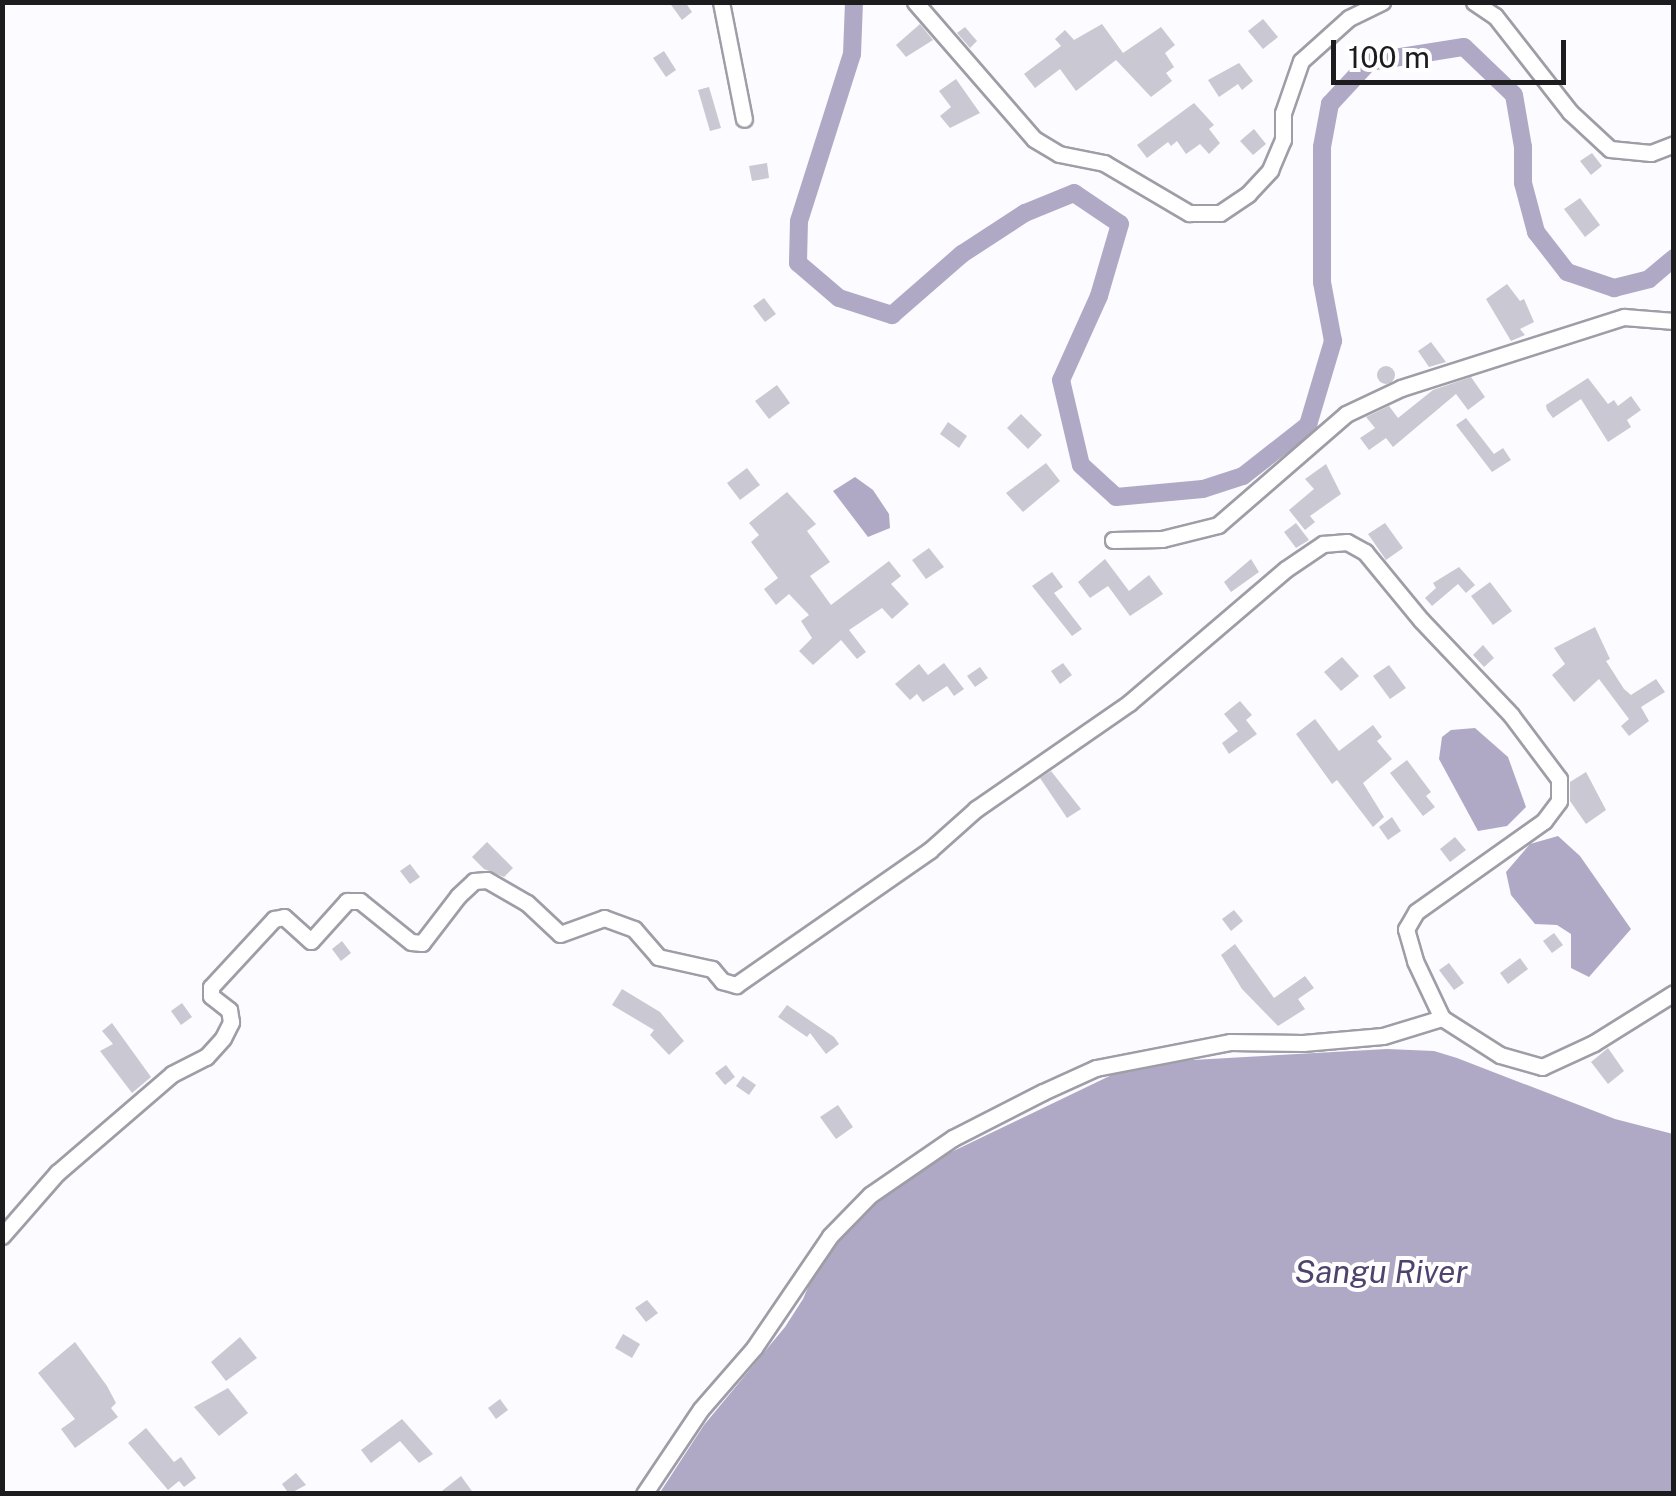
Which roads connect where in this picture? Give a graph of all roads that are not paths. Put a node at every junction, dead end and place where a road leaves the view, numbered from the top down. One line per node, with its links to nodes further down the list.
1 (721, 2): 5 (street)
2 (915, 2): 3 (street)
3 (1382, 2)
4 (1474, 2): 6 (street)
5 (744, 119)
6 (1674, 144)
7 (1674, 321): 8 (street)
8 (1114, 540)
9 (1674, 992): 10 (street)
10 (1442, 1018): 11 (street); 12 (street)
11 (2, 1236)
12 (644, 1494)

